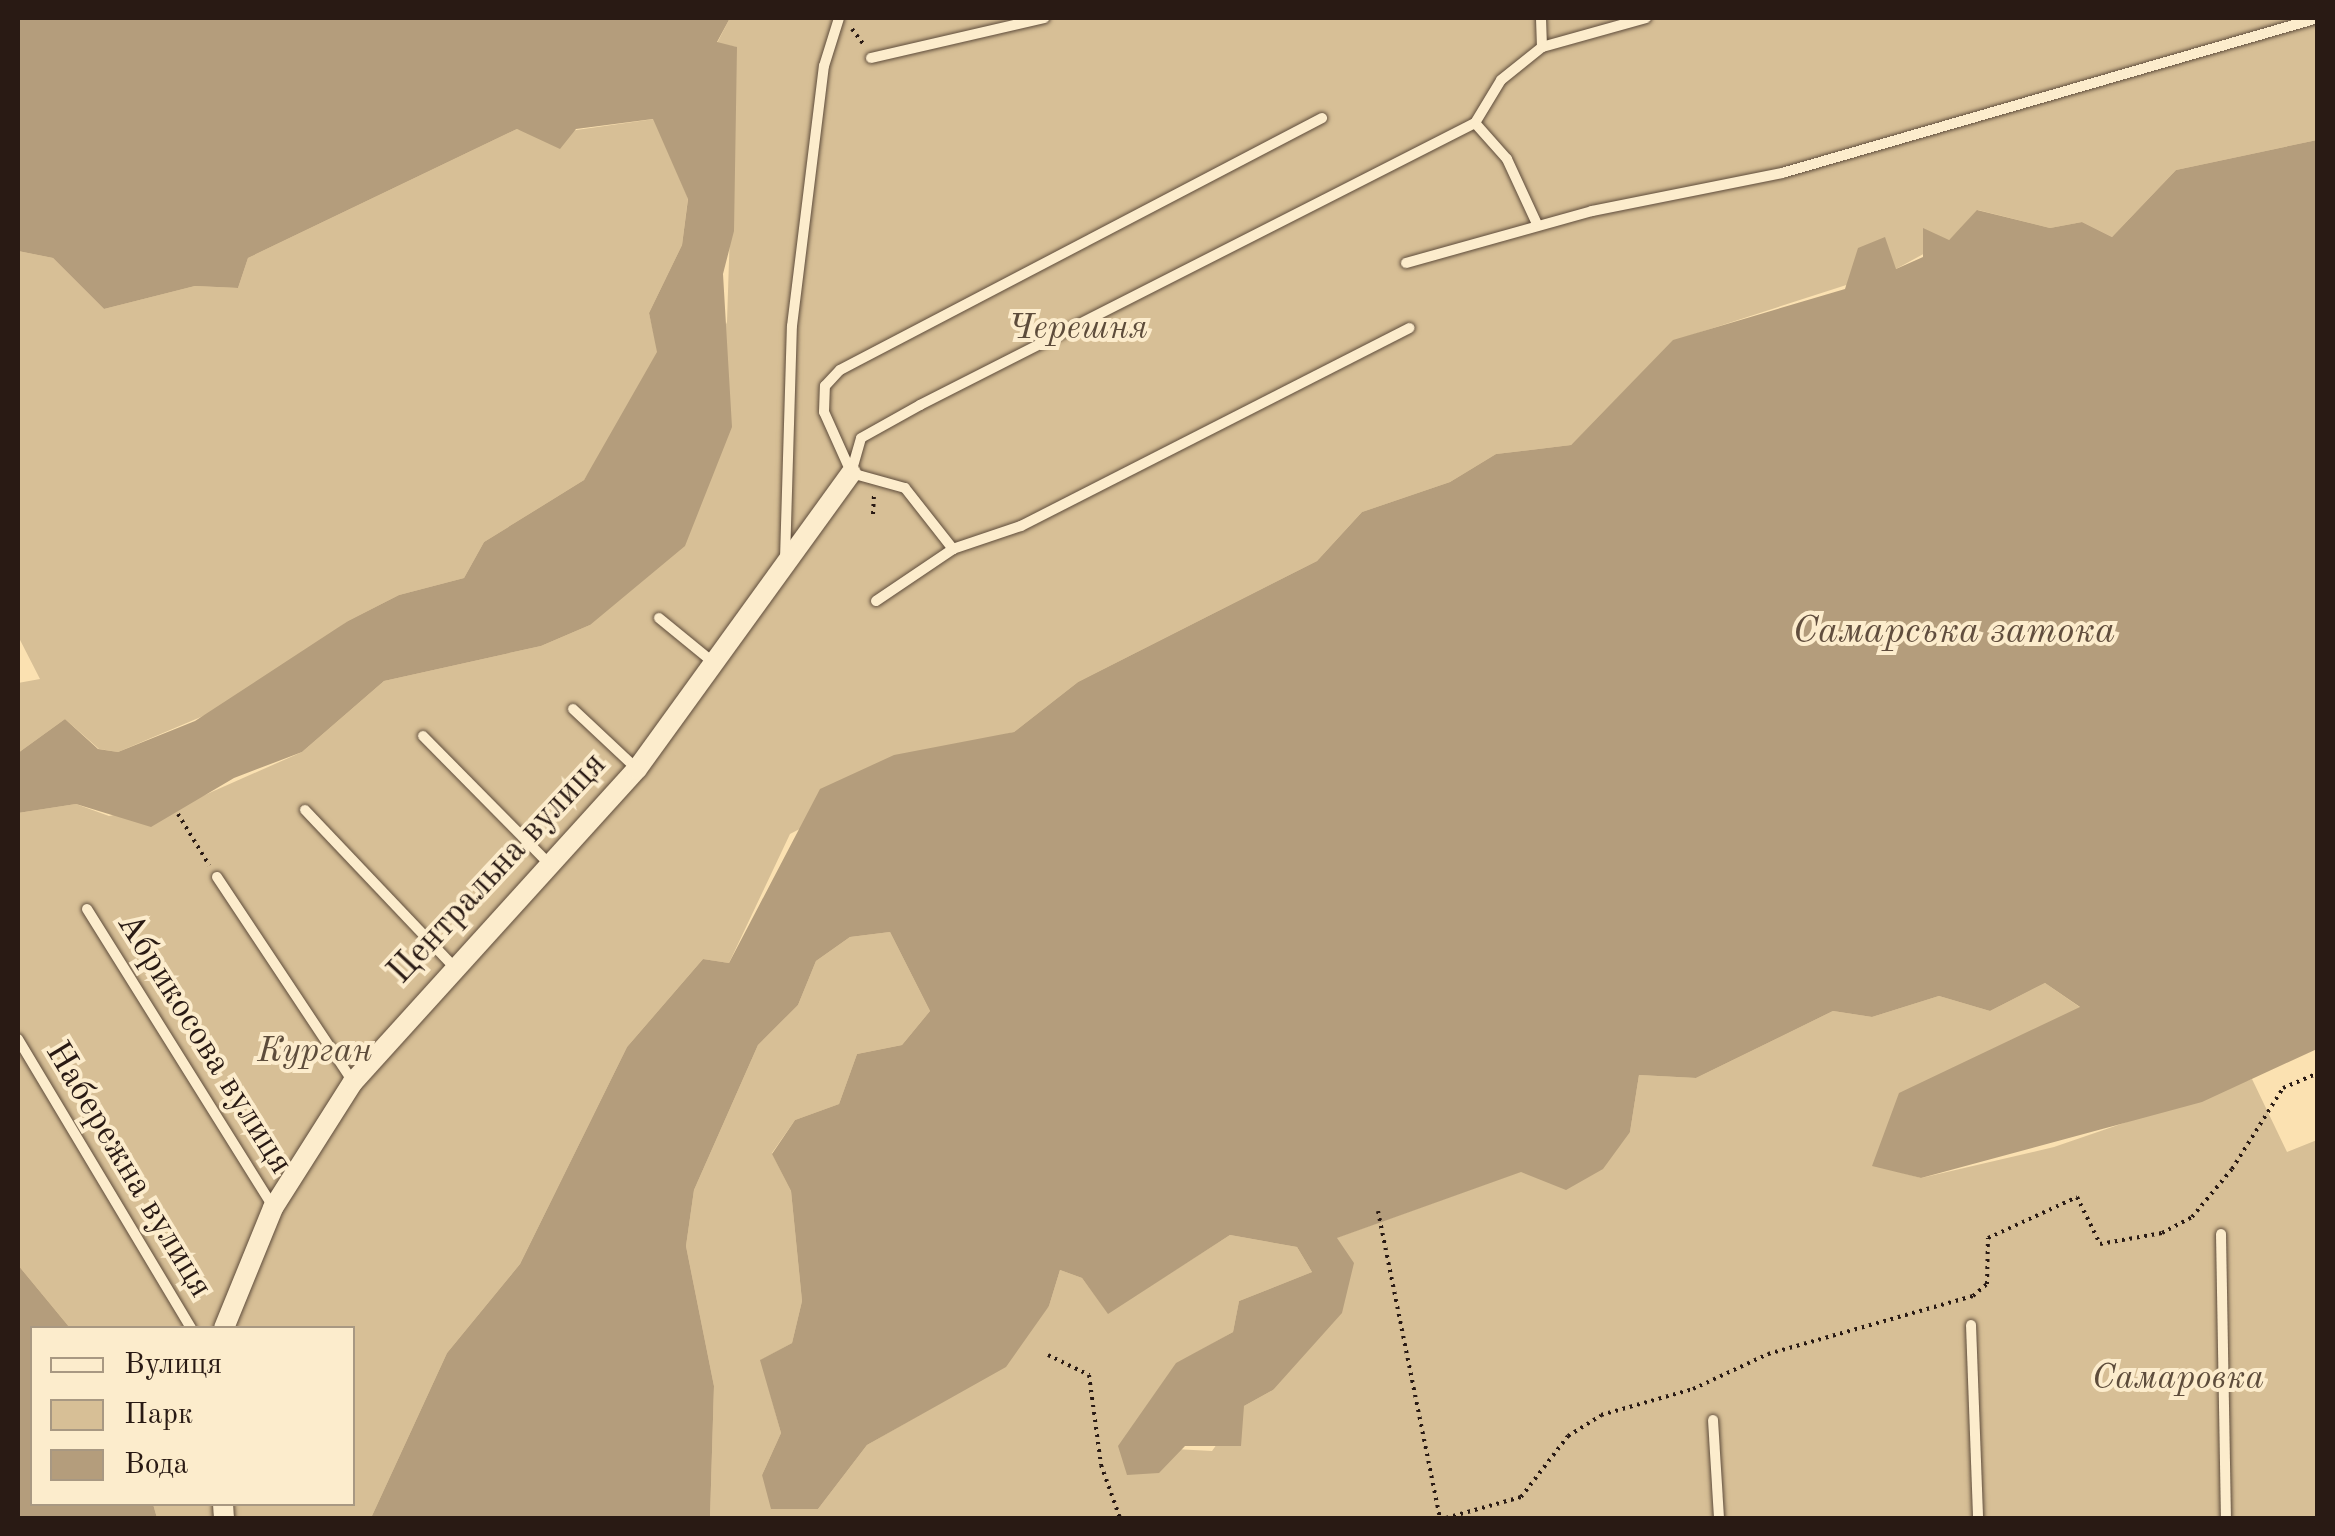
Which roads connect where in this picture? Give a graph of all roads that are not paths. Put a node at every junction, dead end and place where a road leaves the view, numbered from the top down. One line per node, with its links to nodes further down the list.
1 (839, 18): 15 (lane)
2 (1044, 18): 7 (lane)
3 (1541, 18): 6 (lane)
4 (1646, 18): 6 (lane)
5 (2318, 18): 10 (lane)
6 (1542, 47): 9 (lane)
7 (871, 58)
8 (1322, 118): 13 (lane)
9 (1475, 123): 10 (lane); 13 (lane)
10 (1537, 224): 11 (lane)
11 (1406, 263)
12 (1409, 328): 14 (lane)
13 (851, 472): 14 (lane); 15 (street, Центральна вулиця)
14 (953, 549): 16 (lane)
15 (785, 560): 18 (street, Центральна вулиця)
16 (876, 601)
17 (659, 618): 18 (lane)
18 (714, 662): 21 (street, Центральна вулиця)
19 (573, 709): 21 (lane)
20 (423, 736): 23 (lane)
21 (636, 769): 23 (street, Центральна вулиця)
22 (305, 810): 26 (lane)
23 (552, 867): 26 (street, Центральна вулиця)
24 (217, 878): 28 (lane)
25 (87, 909): 29 (lane, Абрикосова вулиця)
26 (454, 967): 28 (street, Центральна вулиця)
27 (18, 1039): 32 (lane, Набережна вулиця)
28 (352, 1082): 29 (street, Центральна вулиця)
29 (274, 1208): 33 (street, Центральна вулиця)
30 (2221, 1234): 37 (lane)
31 (1971, 1325): 36 (lane)
32 (190, 1326)
33 (225, 1326)
34 (1713, 1420): 35 (lane)
35 (1719, 1518)
36 (1978, 1518)
37 (2226, 1518)

